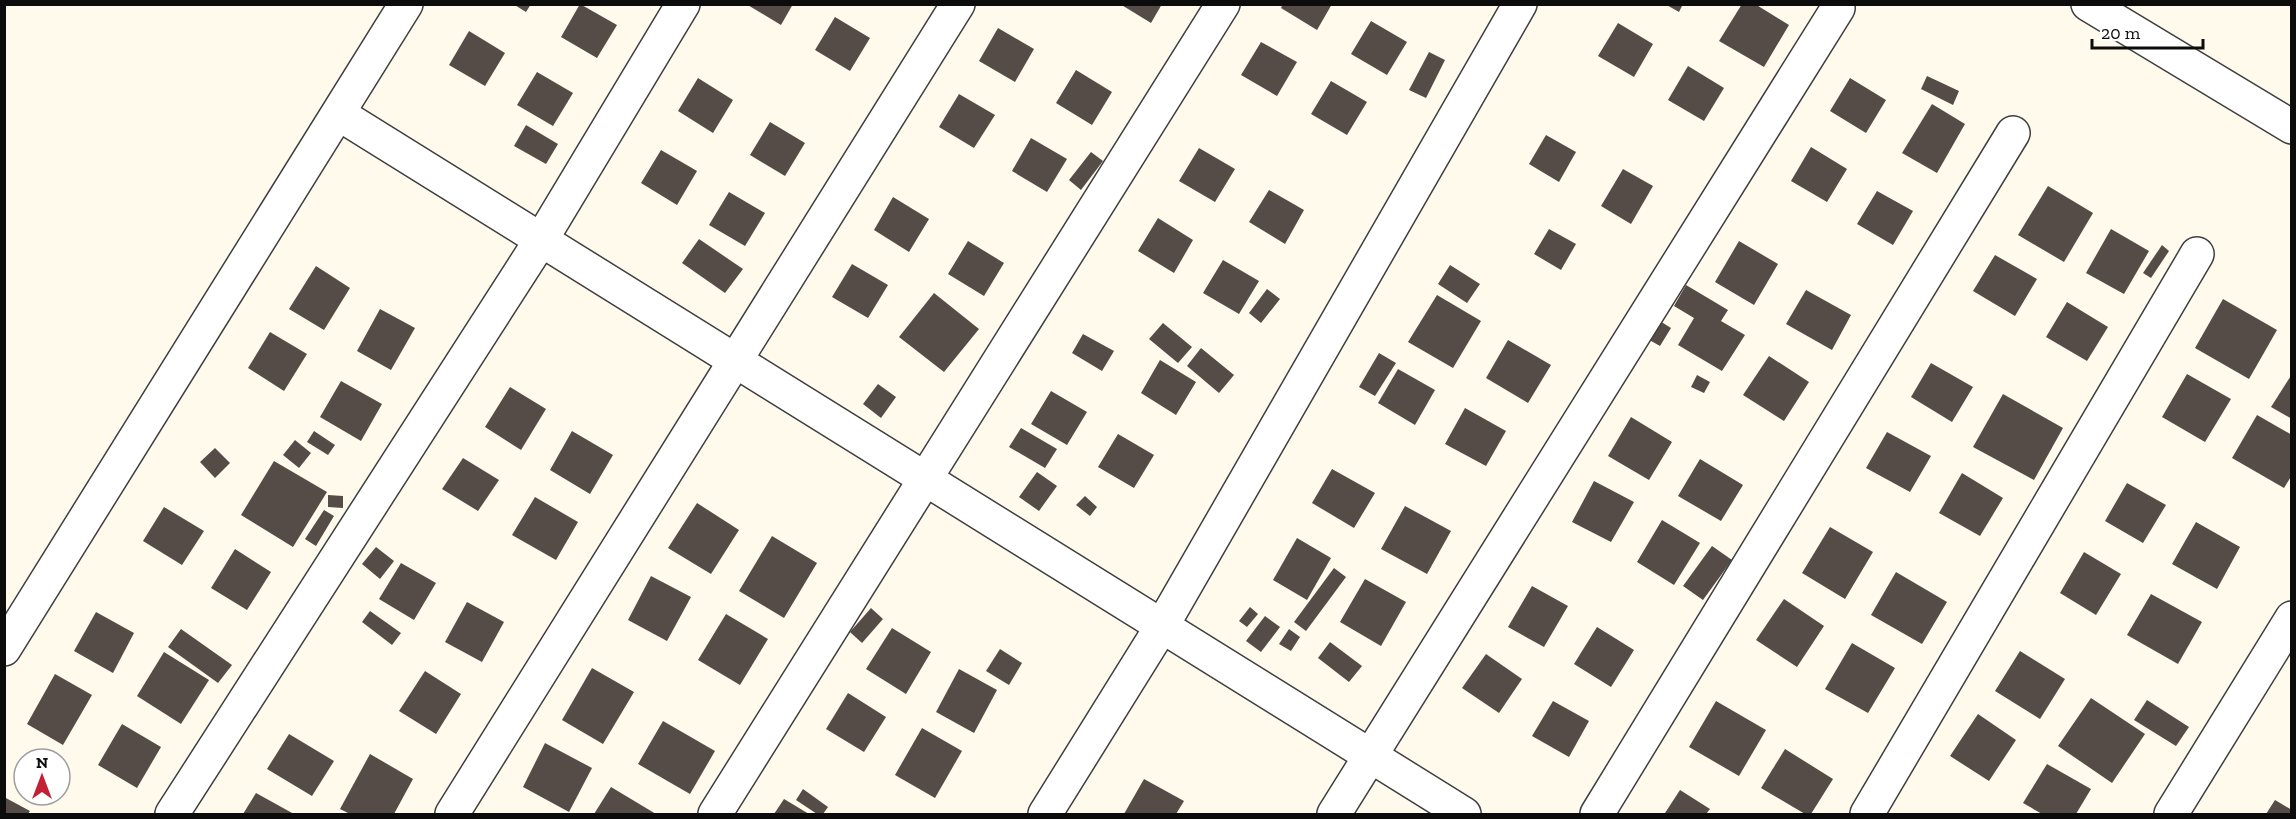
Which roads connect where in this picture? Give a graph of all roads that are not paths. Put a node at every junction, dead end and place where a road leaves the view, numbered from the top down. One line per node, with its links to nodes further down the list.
1 (406, 4): 9 (street)
2 (683, 4): 12 (street)
3 (958, 4): 14 (street)
4 (1223, 4): 15 (street)
5 (1520, 4): 17 (street)
6 (2088, 4): 8 (street)
7 (1838, 8): 19 (street)
8 (2122, 13): 10 (street)
9 (339, 114): 12 (street); 18 (street)
10 (2292, 127)
11 (2013, 133): 26 (street)
12 (541, 240): 14 (street); 20 (street)
13 (2197, 254): 27 (street)
14 (736, 361): 15 (street); 21 (street)
15 (925, 479): 17 (street); 22 (street)
16 (2292, 618): 28 (street)
17 (1162, 626): 19 (street); 23 (street)
18 (4, 650)
19 (1370, 756): 24 (street); 25 (street)
20 (172, 814)
21 (452, 814)
22 (715, 814)
23 (1045, 814)
24 (1334, 814)
25 (1464, 814)
26 (1597, 814)
27 (1868, 814)
28 (2171, 814)

